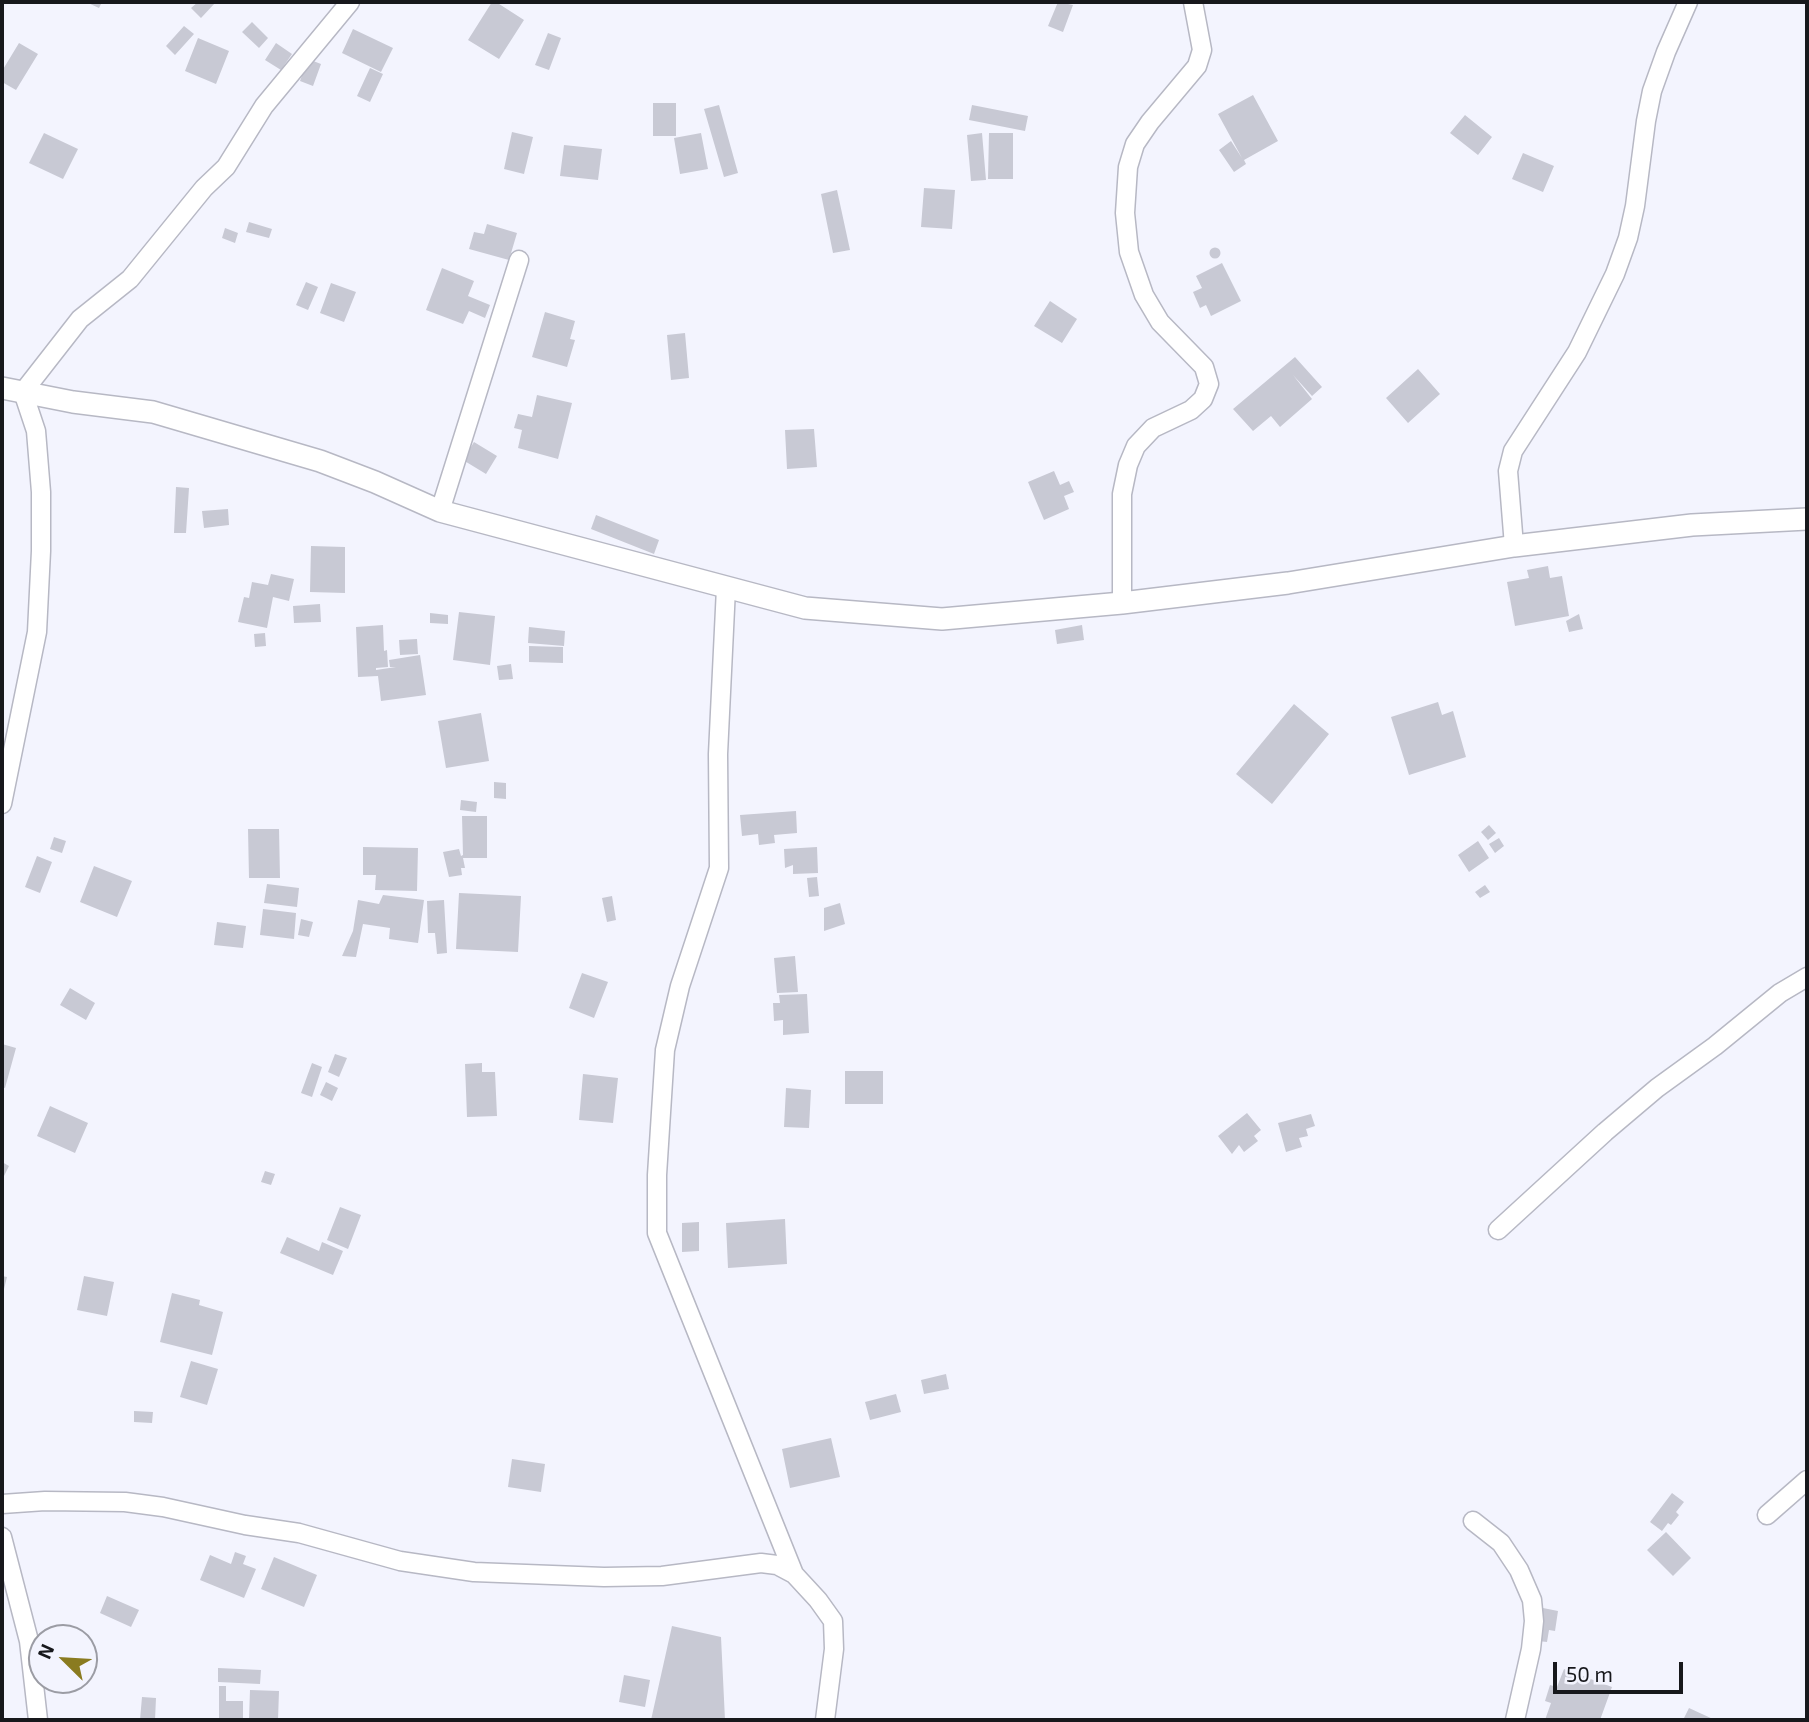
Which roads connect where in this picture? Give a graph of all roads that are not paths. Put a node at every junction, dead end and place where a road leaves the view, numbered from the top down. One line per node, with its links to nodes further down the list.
1 (350, 2): 6 (street)
2 (1193, 2): 11 (street)
3 (1688, 2): 9 (street)
4 (519, 260): 7 (street)
5 (2, 388): 6 (street)
6 (23, 392): 7 (street); 12 (street)
7 (440, 511): 10 (street)
8 (1807, 519): 9 (street)
9 (1514, 546): 11 (street)
10 (726, 588): 11 (street); 21 (street)
11 (1122, 603)
12 (7, 752): 13 (street)
13 (2, 804)
14 (1807, 977): 15 (street)
15 (1498, 1230)
16 (1807, 1480): 18 (street)
17 (2, 1504): 21 (street)
18 (1767, 1516)
19 (1474, 1521): 24 (street)
20 (2, 1537): 22 (street)
21 (794, 1574): 23 (street)
22 (38, 1720)
23 (825, 1720)
24 (1515, 1720)

